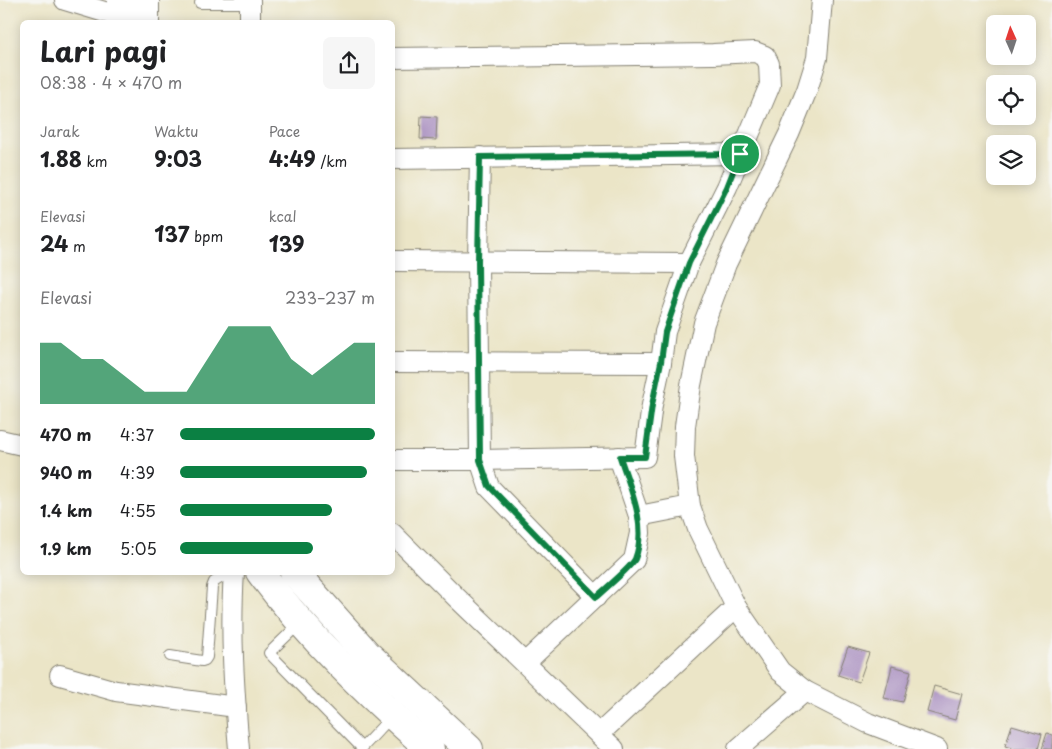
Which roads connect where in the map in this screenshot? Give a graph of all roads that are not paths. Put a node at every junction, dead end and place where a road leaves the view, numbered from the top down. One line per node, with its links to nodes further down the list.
1 (65, 0): 6 (street)
2 (144, 0): 6 (main road)
3 (822, 0): 22 (street)
4 (200, 3): 5 (lane)
5 (250, 9)
6 (127, 15)
7 (395, 58): 8 (street)
8 (740, 154): 9 (street); 13 (street)
9 (480, 157): 10 (street); 12 (street)
10 (395, 158)
11 (395, 261): 12 (street)
12 (478, 262): 13 (street); 16 (street)
13 (689, 263): 15 (street)
14 (395, 362): 16 (street)
15 (661, 362): 16 (street); 19 (street)
16 (478, 363): 21 (street)
17 (0, 440): 18 (street)
18 (20, 445)
19 (620, 457): 21 (street); 23 (street)
20 (395, 460): 21 (street)
21 (480, 460): 29 (street)
22 (690, 506): 23 (street); 30 (street)
23 (639, 516): 29 (street)
24 (395, 536): 33 (street)
25 (225, 575): 32 (lane)
26 (234, 575): 36 (street)
27 (262, 575): 31 (main road)
28 (297, 575): 41 (main road)
29 (596, 597): 33 (street)
30 (736, 607): 35 (street); 38 (street)
31 (301, 622): 37 (main road); 37 (lane)
32 (170, 656)
33 (525, 663): 38 (street)
34 (60, 675): 36 (street)
35 (804, 691): 43 (street); 44 (street)
36 (236, 707): 39 (street)
37 (392, 716): 40 (main road)
38 (599, 734): 42 (street)
39 (239, 749)
40 (430, 749)
41 (469, 749)
42 (614, 749)
43 (738, 749)
44 (937, 749)

